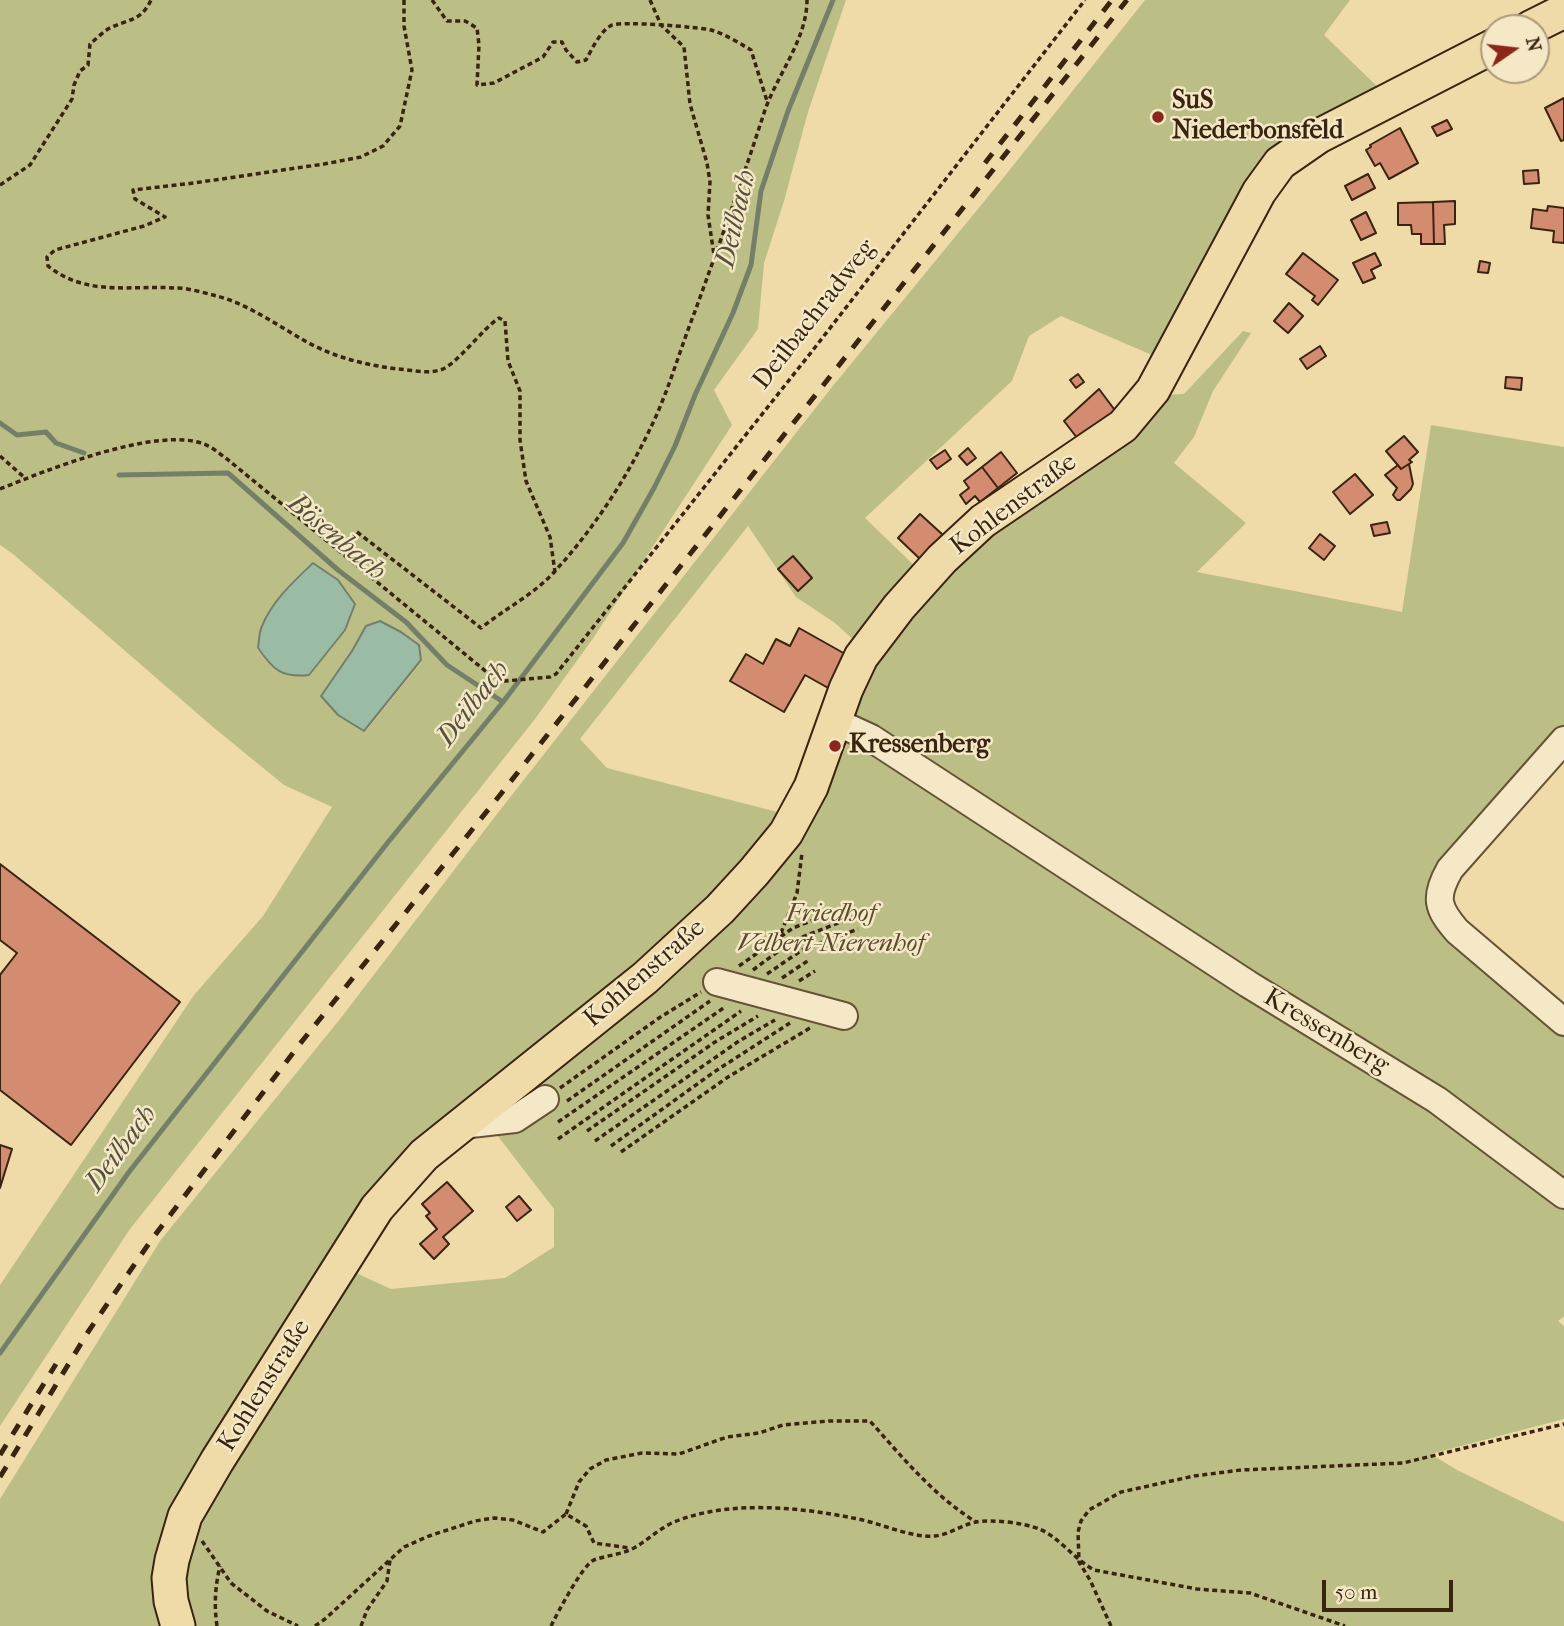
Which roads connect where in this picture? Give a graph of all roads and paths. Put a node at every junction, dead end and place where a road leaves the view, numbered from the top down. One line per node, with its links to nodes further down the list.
1 (150, 0): 10 (path)
2 (404, 0): 16 (path)
3 (432, 0): 7 (path)
4 (650, 0): 7 (path)
5 (807, 0): 9 (path)
6 (1085, 0): 15 (path, Deilbachradweg)
7 (660, 25): 9 (path); 11 (path)
8 (1480, 53): 17 (main road, Kohlenstraße)
9 (768, 102): 11 (path)
10 (0, 185)
11 (715, 258): 16 (path)
12 (0, 456): 13 (path)
13 (25, 478): 14 (path); 15 (path)
14 (0, 489)
15 (340, 551): 16 (path)
16 (555, 572)
17 (834, 721): 30 (main road, Kohlenstraße); 36 (street, Kressenberg)
18 (1564, 740): 27 (street)
19 (803, 849): 23 (path)
20 (847, 907): 23 (path)
21 (856, 916): 26 (path)
22 (858, 929): 26 (path)
23 (780, 935): 26 (path)
24 (809, 960): 26 (path)
25 (815, 971): 26 (path)
26 (782, 999): 28 (path); 28 (path); 29 (path); 31 (path); 32 (path); 33 (path); 34 (path); 35 (path)
27 (1564, 1023)
28 (551, 1103): 30 (street)
29 (558, 1122)
30 (462, 1125): 39 (main road, Kohlenstraße)
31 (586, 1131)
32 (558, 1139)
33 (595, 1141)
34 (611, 1146)
35 (621, 1152)
36 (1564, 1195)
37 (1564, 1424): 43 (path)
38 (566, 1514): 40 (path); 41 (path); 42 (path)
39 (185, 1516): 44 (path); 45 (main road, Kohlenstraße)
40 (976, 1522): 41 (path); 43 (path)
41 (632, 1549): 50 (path)
42 (391, 1558): 48 (path); 49 (path)
43 (1079, 1562): 51 (path); 52 (path)
44 (220, 1566): 46 (path); 47 (path)
45 (178, 1626)
46 (218, 1626)
47 (298, 1626)
48 (315, 1626)
49 (361, 1626)
50 (551, 1626)
51 (1111, 1626)
52 (1345, 1626)

